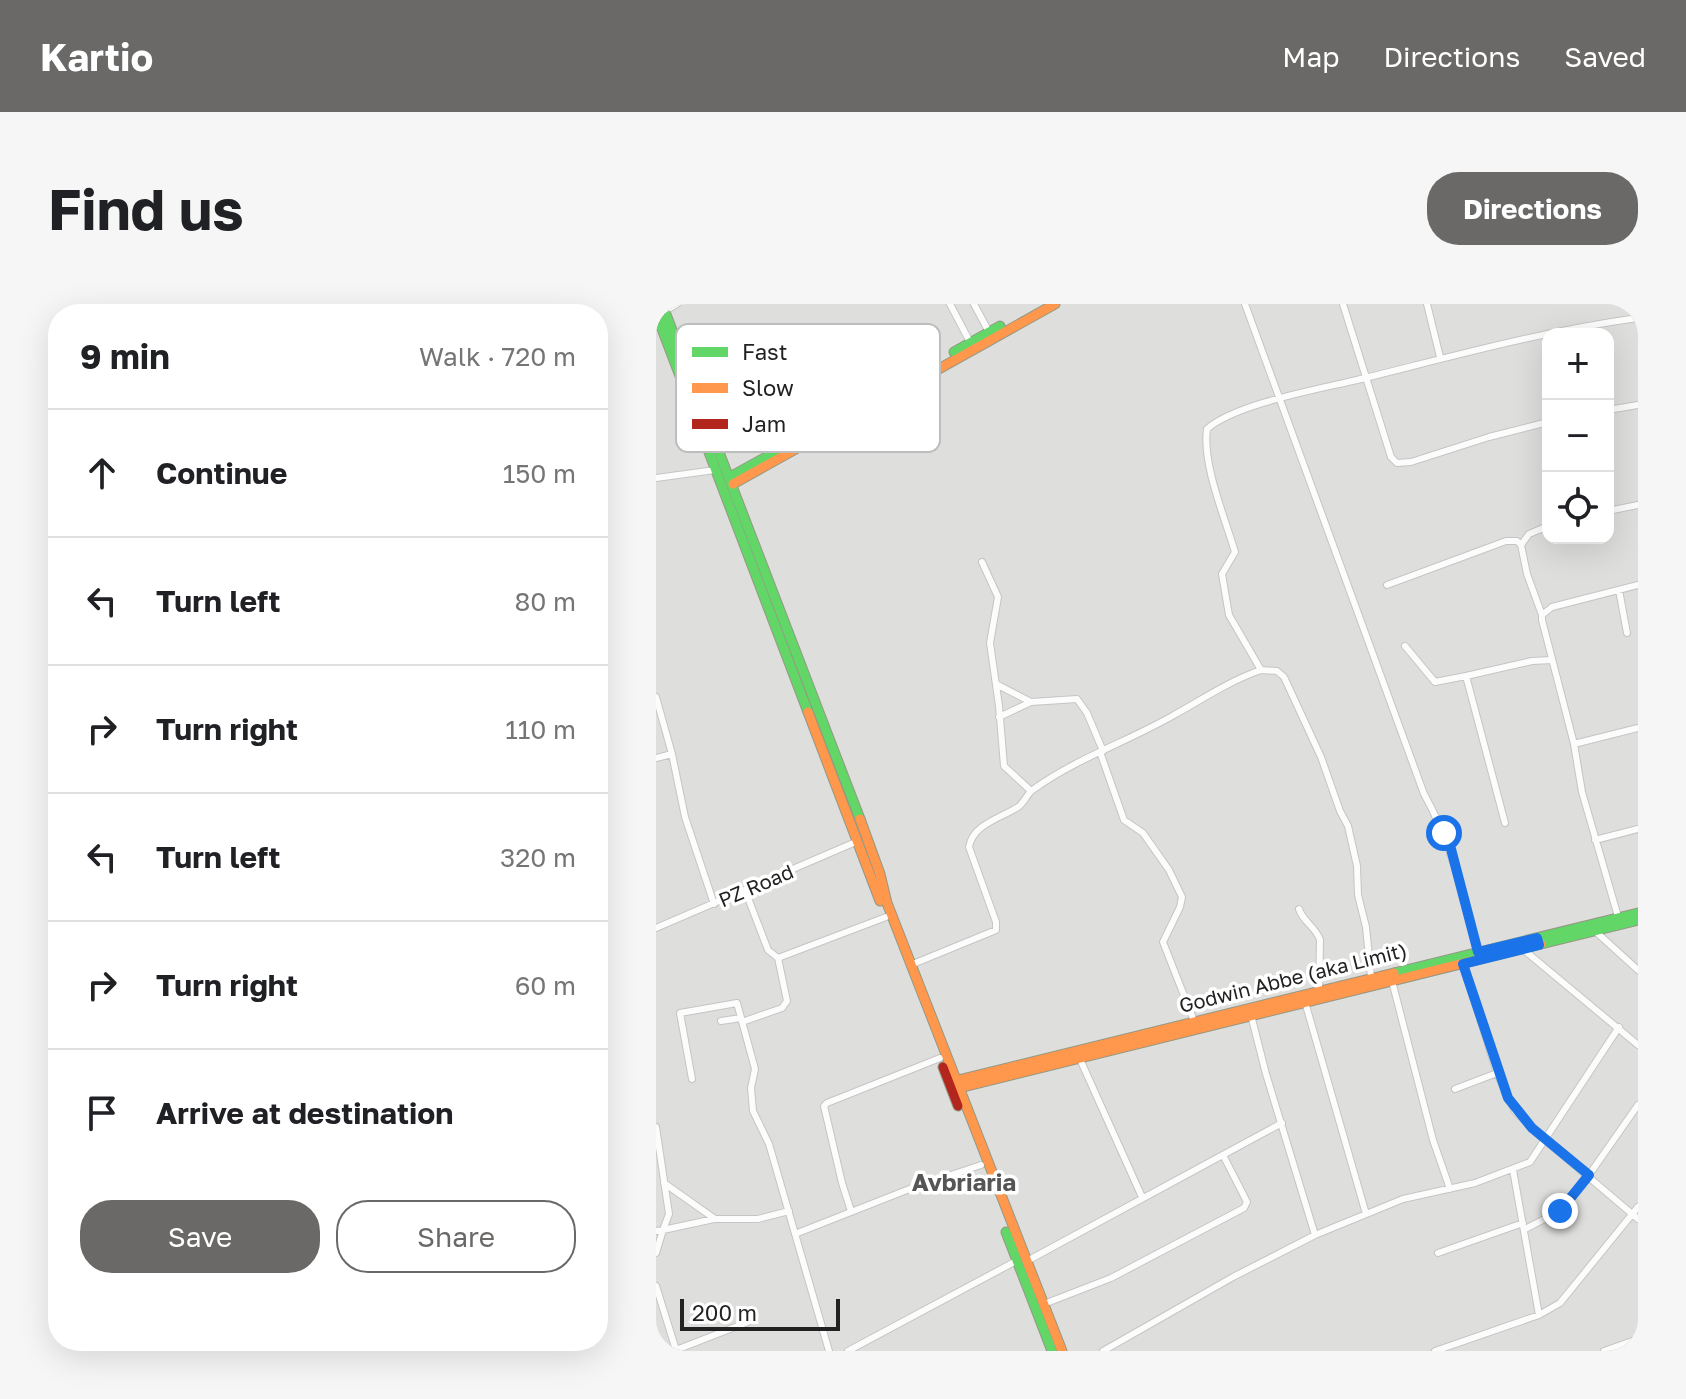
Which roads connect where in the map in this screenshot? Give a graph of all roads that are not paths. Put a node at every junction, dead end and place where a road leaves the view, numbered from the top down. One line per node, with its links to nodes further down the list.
1 (677, 304): 9 (street)
2 (950, 304): 13 (street)
3 (974, 304): 12 (street)
4 (1042, 304): 12 (main road)
5 (1055, 304): 17 (main road)
6 (1245, 304): 20 (street)
7 (1343, 304): 19 (street)
8 (1427, 304): 15 (street)
9 (661, 309): 11 (main road); 14 (main road)
10 (1638, 318): 15 (street)
11 (658, 327): 18 (main road)
12 (989, 332): 13 (main road)
13 (970, 342): 16 (main road)
14 (676, 347)
15 (1440, 357): 19 (street)
16 (940, 361)
17 (940, 367)
18 (676, 372)
19 (1367, 377): 20 (street); 23 (street)
20 (1280, 398): 43 (street); 71 (street)
21 (1638, 405): 22 (street)
22 (1614, 409)
23 (1542, 424)
24 (708, 452): 28 (main road)
25 (720, 452): 30 (main road)
26 (781, 452): 30 (main road)
27 (783, 452): 30 (main road)
28 (715, 470): 29 (street); 59 (main road)
29 (656, 478)
30 (732, 480): 57 (main road)
31 (1638, 505): 32 (street)
32 (1614, 510)
33 (1542, 529): 34 (street)
34 (1521, 545): 36 (street); 39 (street)
35 (982, 562): 45 (street)
36 (1387, 585)
37 (1638, 585): 38 (street)
38 (1619, 590): 39 (street); 40 (street)
39 (1542, 615): 42 (street)
40 (1627, 633)
41 (1405, 646): 44 (street)
42 (1552, 660): 44 (street); 50 (street)
43 (1261, 670): 51 (street); 76 (street)
44 (1466, 676): 55 (street)
45 (996, 684): 47 (street); 48 (street)
46 (656, 697): 52 (street)
47 (1031, 702): 48 (street); 51 (street)
48 (999, 717): 54 (street)
49 (1638, 728): 50 (street)
50 (1574, 744): 58 (street)
51 (1102, 751): 54 (street); 83 (street)
52 (672, 754): 53 (street); 61 (street)
53 (656, 758)
54 (1030, 790): 73 (street)
55 (1505, 823)
56 (1638, 829): 58 (street)
57 (867, 838): 59 (street, PZ Road); 73 (main road)
58 (1595, 840): 66 (street)
59 (856, 843): 60 (street, PZ Road); 64 (main road)
60 (745, 890): 61 (street, PZ Road); 72 (street)
61 (714, 904): 67 (street, PZ Road)
62 (1299, 909): 78 (street)
63 (1638, 913): 66 (main road, Godwin Abbe (aka Limit))
64 (886, 917): 72 (street); 87 (main road)
65 (1638, 920): 66 (main road, Godwin Abbe (aka Limit))
66 (1619, 921): 68 (main road, Godwin Abbe (aka Limit)); 69 (main road, Godwin Abbe (aka Limit))
67 (656, 928)
68 (1595, 931): 69 (main road, Godwin Abbe (aka Limit)); 75 (street)
69 (1538, 942): 70 (main road, Godwin Abbe (aka Limit)); 71 (main road, Godwin Abbe (aka Limit))
70 (1524, 950): 74 (main road, Godwin Abbe (aka Limit)); 84 (street)
71 (1478, 952): 76 (main road, Godwin Abbe (aka Limit))
72 (778, 958): 81 (street)
73 (913, 964): 90 (main road)
74 (1463, 964): 77 (main road, Godwin Abbe (aka Limit)); 88 (street)
75 (1638, 970)
76 (1371, 977): 78 (main road, Godwin Abbe (aka Limit))
77 (1392, 981): 79 (main road, Godwin Abbe (aka Limit)); 101 (street)
78 (1319, 991): 83 (main road, Godwin Abbe (aka Limit))
79 (1305, 1001): 80 (main road, Godwin Abbe (aka Limit)); 106 (street)
80 (1251, 1015): 86 (main road, Godwin Abbe (aka Limit)); 93 (street)
81 (742, 1020): 82 (street); 89 (street); 104 (street)
82 (721, 1021)
83 (1194, 1021): 90 (main road, Godwin Abbe (aka Limit))
84 (1619, 1027): 85 (street); 95 (street)
85 (1638, 1045)
86 (1079, 1057): 90 (main road, Godwin Abbe (aka Limit)); 102 (street)
87 (940, 1058): 90 (main road); 105 (street)
88 (1497, 1073): 91 (street); 95 (street)
89 (692, 1079)
90 (954, 1085): 97 (main road); 115 (main road)
91 (1455, 1089)
92 (1638, 1105): 99 (street)
93 (1282, 1123): 96 (street); 112 (street)
94 (656, 1127): 100 (street)
95 (1545, 1140): 98 (street); 99 (street)
96 (1223, 1155): 102 (street); 118 (street)
97 (981, 1165): 105 (street); 115 (main road)
98 (1513, 1170): 101 (street); 109 (street)
99 (1589, 1175): 107 (street); 109 (street)
100 (664, 1183): 108 (street); 110 (street)
101 (1450, 1189): 106 (street)
102 (1142, 1197): 115 (street)
103 (1638, 1207): 107 (street)
104 (789, 1211): 108 (street); 111 (street)
105 (851, 1211): 111 (street)
106 (1366, 1214): 112 (street)
107 (1635, 1217): 119 (street)
108 (715, 1219): 110 (street)
109 (1524, 1226): 114 (street); 119 (street)
110 (660, 1231): 113 (street)
111 (795, 1234): 123 (street)
112 (1315, 1235): 127 (street)
113 (656, 1253)
114 (1438, 1253)
115 (1022, 1260): 118 (main road); 124 (street); 125 (main road)
116 (656, 1286): 117 (street)
117 (658, 1301): 122 (street)
118 (1044, 1304): 126 (main road)
119 (1539, 1315): 128 (street)
120 (748, 1322): 122 (street)
121 (1638, 1339): 129 (street)
122 (675, 1351)
123 (829, 1351)
124 (848, 1351)
125 (1052, 1351)
126 (1062, 1351)
127 (1103, 1351)
128 (1435, 1351)
129 (1604, 1351)

